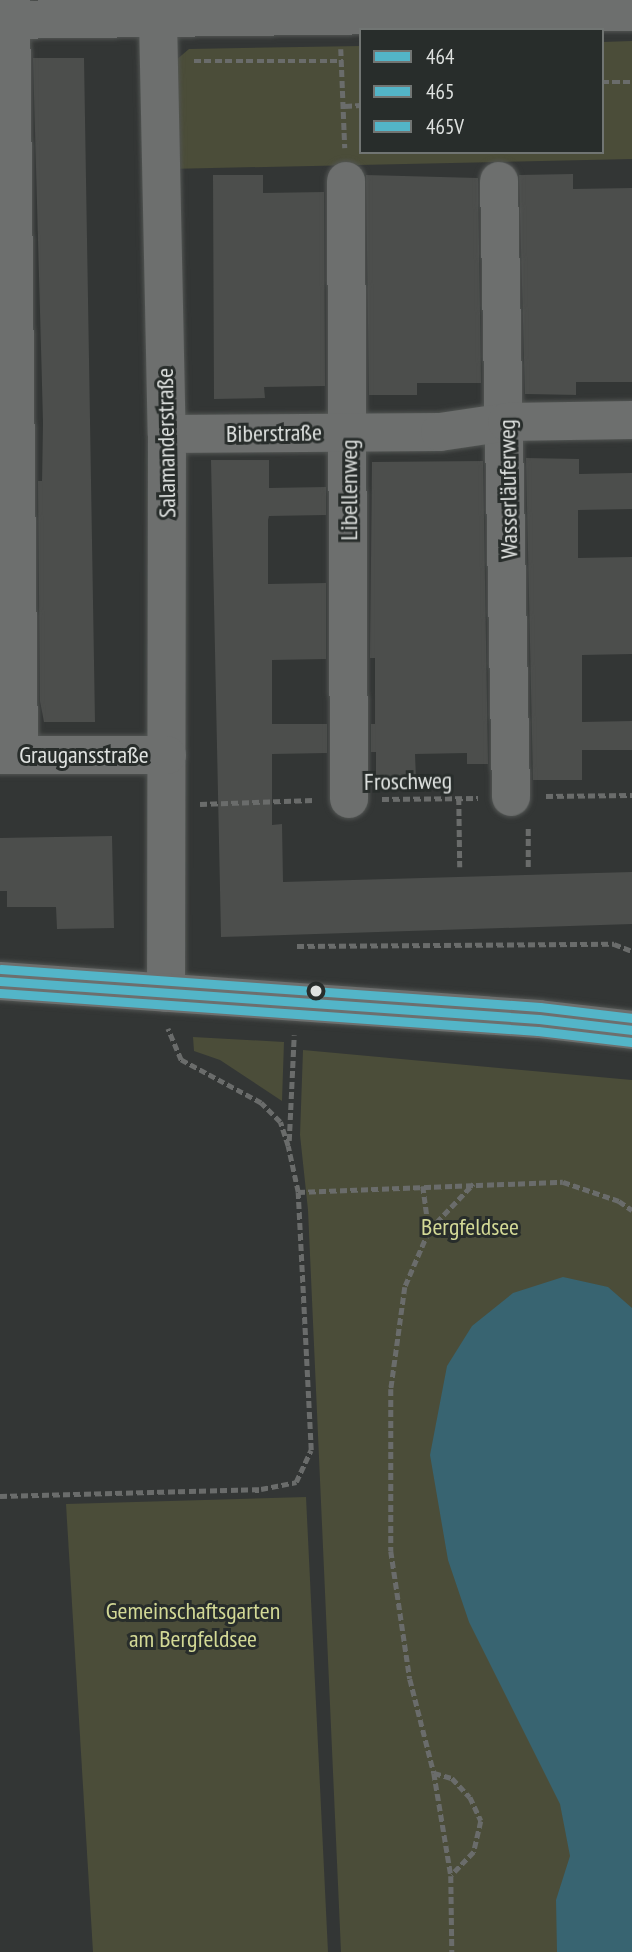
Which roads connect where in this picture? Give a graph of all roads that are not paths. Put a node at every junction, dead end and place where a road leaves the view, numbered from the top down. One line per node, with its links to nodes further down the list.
1 (490, 6): 2 (street); 4 (street)
2 (333, 7): 3 (street)
3 (166, 12): 5 (street); 11 (street, Salamanderstraße)
4 (632, 12)
5 (7, 14): 12 (street)
6 (346, 181): 10 (street, Libellenweg)
7 (499, 181): 9 (street, Wasserläuferweg)
8 (632, 420): 9 (street, Biberstraße)
9 (507, 422): 10 (street, Biberstraße); 14 (street, Wasserläuferweg)
10 (349, 433): 11 (street, Biberstraße); 15 (street, Libellenweg)
11 (167, 434): 13 (street, Salamanderstraße)
12 (10, 755): 13 (street, Graugansstraße)
13 (167, 755): 17 (street, Salamanderstraße)
14 (519, 797)
15 (349, 799)
16 (0, 981): 17 (street)
17 (166, 993): 18 (street)
18 (632, 1030)

